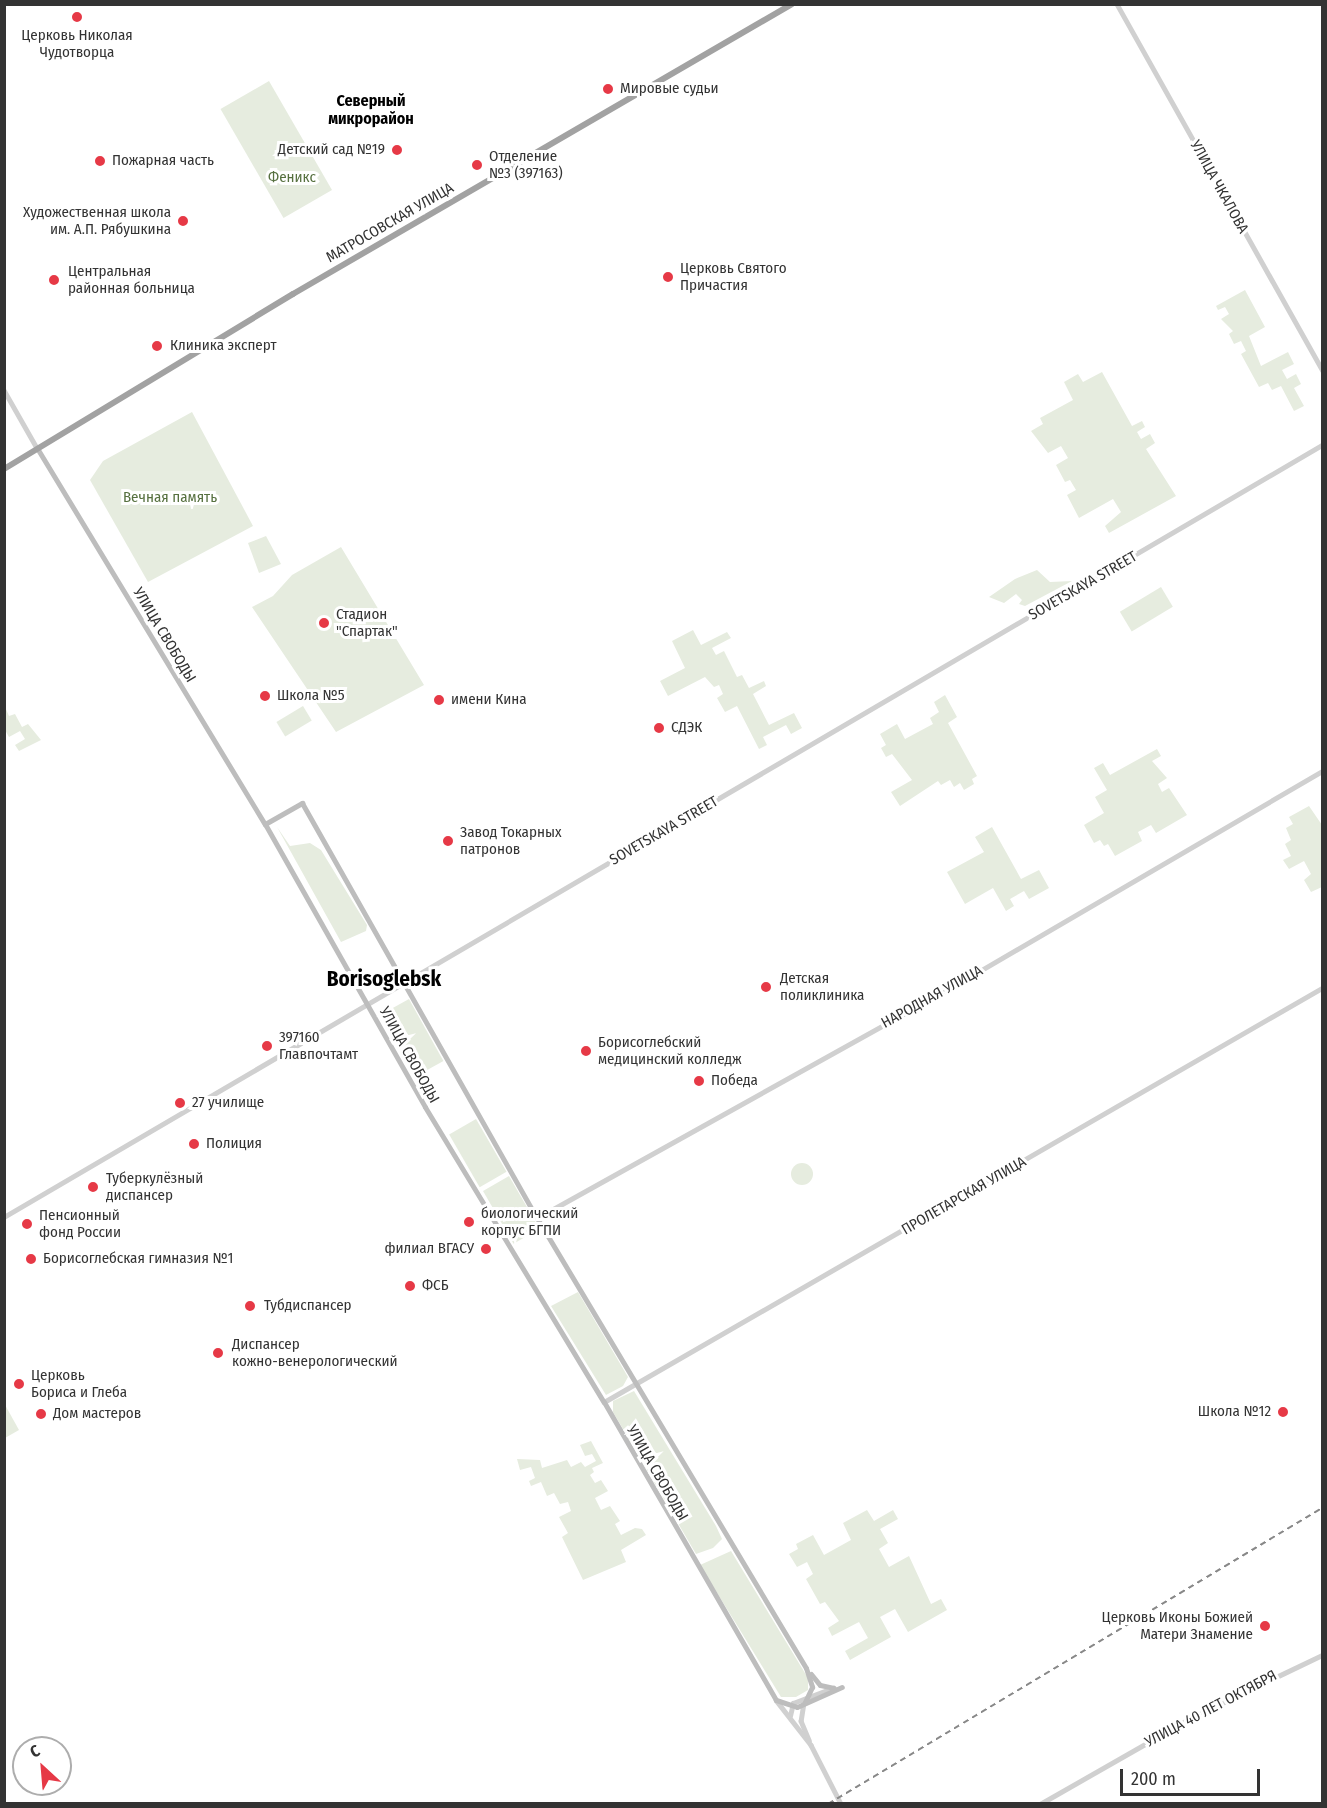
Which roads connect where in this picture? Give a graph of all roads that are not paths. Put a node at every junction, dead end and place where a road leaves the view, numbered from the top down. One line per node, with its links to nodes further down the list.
1 (792, 4): 6 (highway, МАТРОСОВСКАЯ УЛИЦА)
2 (1117, 4): 3 (street, УЛИЦА ЧКАЛОВА)
3 (1323, 370)
4 (4, 390): 6 (street, УЛИЦА СВОБОДЫ)
5 (1323, 445): 10 (street, SOVETSKAYA STREET)
6 (37, 448): 7 (highway, МАТРОСОВСКАЯ УЛИЦА); 9 (main road, УЛИЦА СВОБОДЫ)
7 (4, 469)
8 (1323, 771): 14 (street, НАРОДНАЯ УЛИЦА)
9 (265, 824): 10 (main road, УЛИЦА СВОБОДЫ); 12 (main road, УЛИЦА СВОБОДЫ)
10 (405, 982): 12 (street, SOVETSKAYA STREET); 14 (main road, УЛИЦА СВОБОДЫ)
11 (1323, 988): 15 (street, ПРОЛЕТАРСКАЯ УЛИЦА)
12 (367, 1005): 13 (street, SOVETSKAYA STREET); 16 (main road, УЛИЦА СВОБОДЫ)
13 (4, 1217)
14 (537, 1218): 15 (main road, УЛИЦА СВОБОДЫ)
15 (636, 1383): 16 (street, ПРОЛЕТАРСКАЯ УЛИЦА); 18 (main road, УЛИЦА СВОБОДЫ)
16 (604, 1402): 21 (main road, УЛИЦА СВОБОДЫ)
17 (1323, 1655): 27 (street, УЛИЦА 40 ЛЕТ ОКТЯБРЯ)
18 (806, 1668): 19 (main road); 20 (main road, УЛИЦА СВОБОДЫ)
19 (833, 1688): 20 (street); 22 (main road)
20 (809, 1694): 22 (main road); 23 (street)
21 (776, 1700): 23 (main road); 24 (street, УЛИЦА СВОБОДЫ)
22 (804, 1703): 23 (main road); 25 (street, УЛИЦА СВОБОДЫ)
23 (789, 1707): 24 (street)
24 (790, 1716): 25 (street, УЛИЦА СВОБОДЫ)
25 (821, 1767): 26 (street, УЛИЦА СВОБОДЫ)
26 (841, 1803)
27 (1040, 1803)

